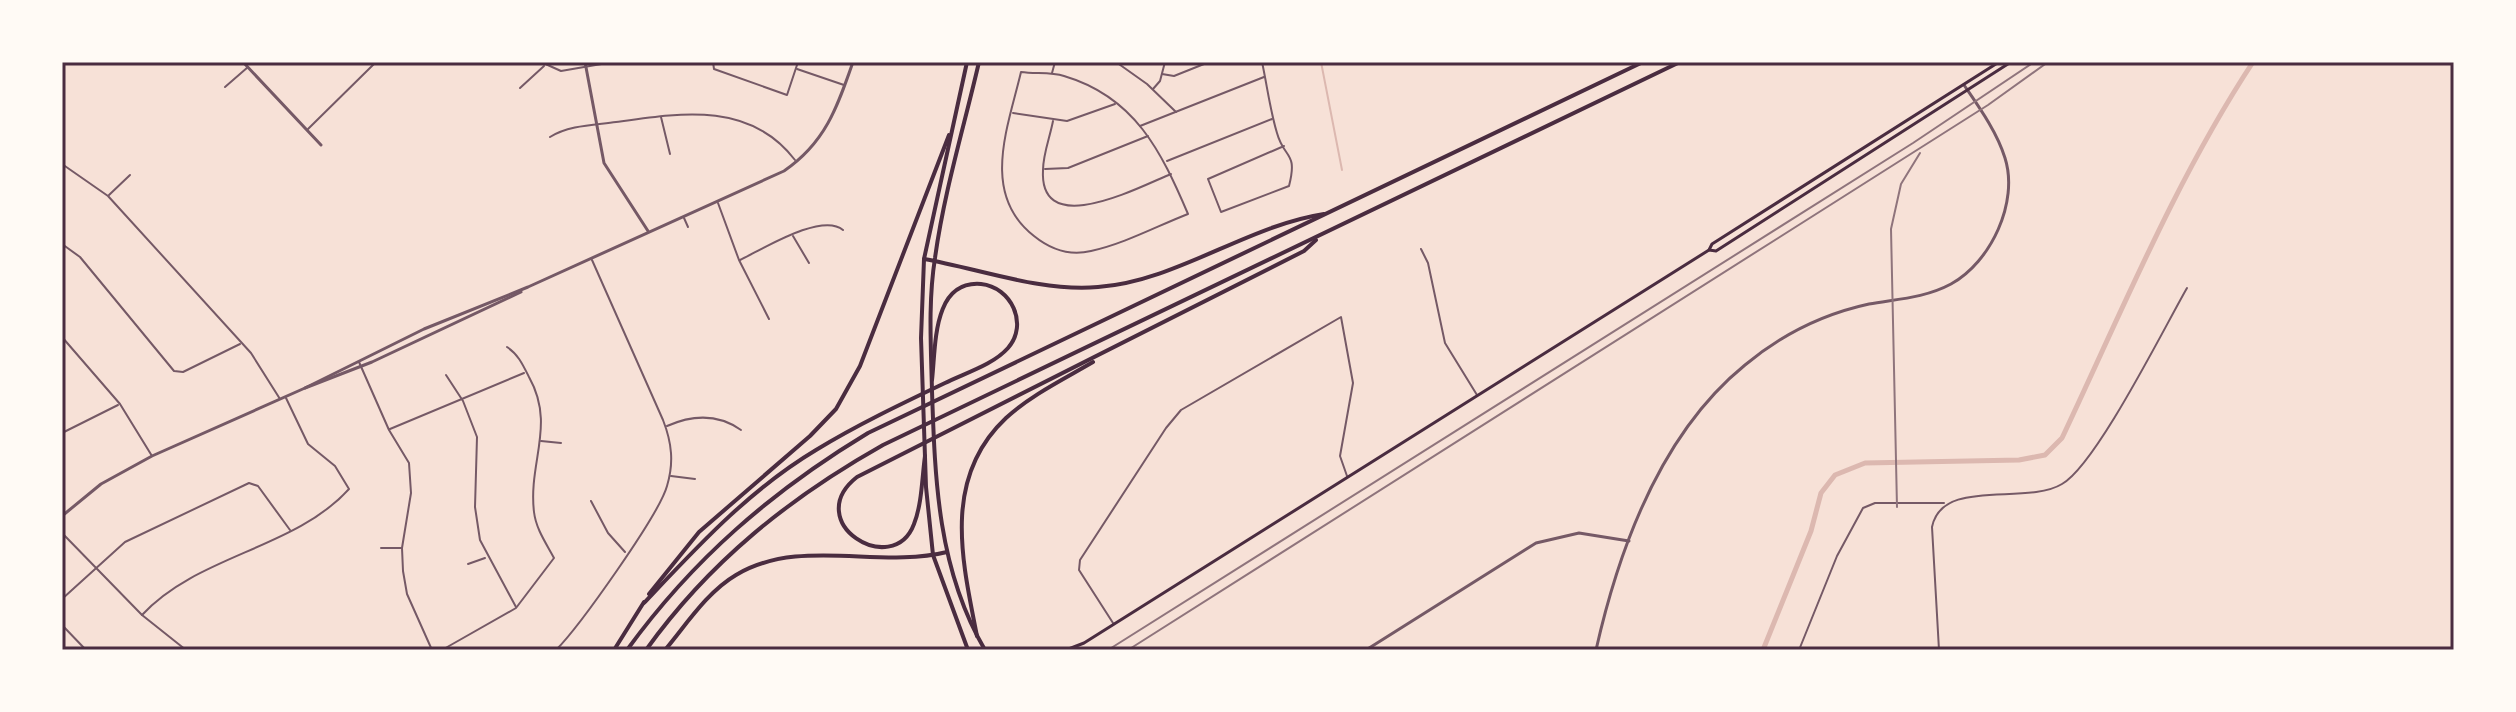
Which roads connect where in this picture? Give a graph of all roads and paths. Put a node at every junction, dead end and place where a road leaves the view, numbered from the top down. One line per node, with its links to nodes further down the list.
1 (243, 62): 21 (street)
2 (376, 62): 42 (street)
3 (541, 62): 20 (street)
4 (613, 62): 19 (street)
5 (713, 62): 22 (street)
6 (798, 62): 22 (street)
7 (853, 62): 26 (street)
8 (967, 62): 43 (main road)
9 (979, 62): 70 (main road)
10 (1055, 62): 24 (street)
11 (1116, 62): 30 (street)
12 (1165, 62): 23 (street)
13 (1209, 62): 23 (street)
14 (1262, 62): 25 (street)
15 (1643, 62): 57 (main road)
16 (1680, 62): 63 (main road)
17 (1999, 62): 27 (main road)
18 (2011, 62): 31 (main road)
19 (586, 64): 20 (street); 39 (street)
20 (545, 66): 29 (street)
21 (248, 67): 28 (street); 42 (street)
22 (796, 69): 26 (street)
23 (1162, 74): 30 (street)
24 (1052, 75): 32 (street); 34 (street)
25 (1265, 76): 33 (street); 36 (street)
26 (845, 85): 50 (street)
27 (1964, 85): 31 (street); 66 (main road)
28 (225, 87)
29 (520, 88)
30 (1153, 89): 33 (street)
31 (1968, 90): 66 (main road); 106 (street)
32 (1116, 104): 38 (street); 40 (street)
33 (1176, 112): 40 (street)
34 (1012, 113): 38 (street); 53 (street)
35 (661, 115): 37 (street); 39 (street); 48 (street)
36 (1274, 119): 47 (street); 49 (street)
37 (735, 121): 41 (street); 50 (street)
38 (1053, 121): 52 (street)
39 (596, 125): 45 (street); 61 (street)
40 (1140, 126): 44 (street)
41 (733, 127)
42 (307, 130): 46 (street)
43 (949, 135): 68 (main road); 116 (main road)
44 (1149, 136): 49 (street); 52 (street)
45 (550, 137)
46 (321, 145)
47 (1284, 146): 47 (street)
48 (670, 154)
49 (1166, 162): 53 (street)
50 (797, 163): 56 (street)
51 (62, 164): 55 (street)
52 (1043, 169): 53 (street)
53 (1171, 174)
54 (130, 175): 55 (street)
55 (108, 196): 76 (street)
56 (718, 202): 58 (street); 69 (street)
57 (1318, 216): 70 (main road); 129 (main road)
58 (684, 217): 59 (street); 61 (street)
59 (688, 227)
60 (843, 230): 62 (street)
61 (649, 233): 67 (street)
62 (793, 235): 69 (street); 71 (street)
63 (1320, 235): 77 (main road); 130 (main road)
64 (62, 244): 76 (street)
65 (1421, 249): 85 (street)
66 (1709, 250): 85 (main road)
67 (592, 259): 72 (street); 90 (street)
68 (924, 259): 70 (main road); 97 (main road)
69 (739, 260): 74 (street)
70 (934, 260): 83 (main road)
71 (809, 263)
72 (528, 287): 79 (street); 80 (street)
73 (2187, 288): 102 (street)
74 (769, 319)
75 (62, 337): 89 (street)
76 (242, 343): 87 (street)
77 (1119, 346): 97 (main road); 121 (main road)
78 (507, 347): 81 (street)
79 (358, 361): 80 (street); 84 (street)
80 (361, 367): 84 (street); 91 (street)
81 (527, 372): 88 (street); 94 (street)
82 (446, 375): 88 (street)
83 (932, 380): 109 (main road); 116 (main road)
84 (305, 388): 86 (street)
85 (1477, 396): 99 (main road)
86 (285, 397): 87 (street); 104 (street)
87 (280, 399): 96 (street)
88 (463, 401): 91 (street); 112 (street)
89 (120, 404): 93 (street); 96 (street)
90 (666, 427): 92 (street); 98 (street)
91 (389, 430): 108 (street)
92 (741, 430)
93 (62, 433)
94 (540, 441): 95 (street); 117 (street)
95 (561, 443)
96 (152, 456): 103 (street)
97 (925, 456): 111 (main road)
98 (669, 476): 100 (street); 110 (street)
99 (1348, 478): 119 (main road); 119 (street)
100 (695, 479)
101 (591, 501): 110 (street)
102 (1945, 504): 138 (street); 139 (street)
103 (62, 516)
104 (291, 530): 114 (street); 118 (street)
105 (62, 533): 114 (street)
106 (1629, 541): 136 (street); 137 (street)
107 (381, 548): 108 (street)
108 (402, 548): 125 (street)
109 (947, 552): 111 (main road); 121 (main road)
110 (626, 553): 127 (street)
111 (933, 555): 131 (main road); 132 (main road)
112 (487, 557): 113 (street); 117 (street)
113 (468, 564)
114 (96, 569): 115 (street); 118 (street)
115 (62, 599)
116 (644, 603): 128 (main road)
117 (516, 608): 126 (street)
118 (142, 615): 124 (street)
119 (1113, 624): 122 (main road)
120 (62, 625): 123 (street)
121 (977, 636): 133 (main road)
122 (1084, 643): 134 (main road); 135 (main road)
123 (86, 650)
124 (186, 650)
125 (432, 650)
126 (442, 650)
127 (556, 650)
128 (614, 650)
129 (627, 650)
130 (646, 650)
131 (665, 650)
132 (968, 650)
133 (985, 650)
134 (1066, 650)
135 (1078, 650)
136 (1366, 650)
137 (1596, 650)
138 (1799, 650)
139 (1939, 650)

